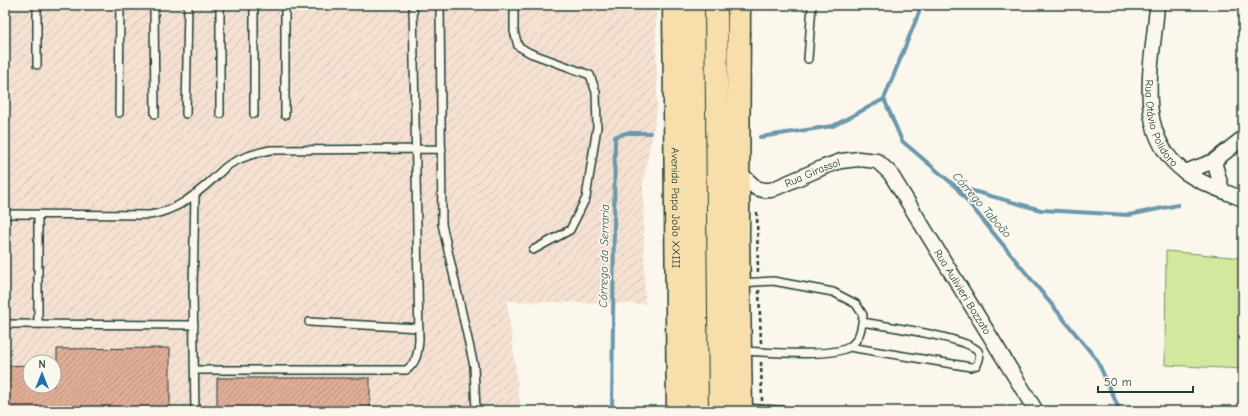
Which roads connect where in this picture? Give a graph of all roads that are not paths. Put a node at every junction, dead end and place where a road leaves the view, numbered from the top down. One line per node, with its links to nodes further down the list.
1 (37, 5): 18 (lane)
2 (120, 5): 19 (lane)
3 (154, 5): 20 (lane)
4 (188, 5): 21 (lane)
5 (220, 5): 22 (lane)
6 (254, 5): 23 (lane)
7 (285, 5): 24 (lane)
8 (413, 5): 26 (lane)
9 (440, 5): 27 (lane)
10 (514, 5): 37 (lane)
11 (674, 5): 51 (main road, Avenida Papa João XXIII)
12 (692, 5): 52 (main road, Avenida Papa João XXIII)
13 (716, 5): 38 (main road)
14 (739, 5): 29 (main road)
15 (812, 5): 17 (lane)
16 (1157, 5): 30 (street, Rua Otávio Polidoro)
17 (808, 59)
18 (37, 65)
19 (119, 113)
20 (155, 114)
21 (186, 114)
22 (220, 114)
23 (254, 114)
24 (285, 115)
25 (1243, 138): 28 (street)
26 (415, 149): 27 (lane); 33 (lane); 44 (lane)
27 (442, 149): 50 (lane)
28 (1214, 161): 30 (street); 32 (street)
29 (738, 171): 31 (street, Rua Girassol); 38 (main road)
30 (1186, 172): 32 (street, Rua Otávio Polidoro)
31 (890, 173): 55 (street, Rua Aulivieri Bozzato)
32 (1222, 190): 34 (street, Rua Otávio Polidoro)
33 (195, 194): 36 (lane); 43 (lane)
34 (1243, 199)
35 (5, 214): 36 (lane)
36 (38, 214): 42 (lane)
37 (533, 250)
38 (729, 281): 40 (lane); 46 (main road); 53 (main road)
39 (309, 322): 44 (lane)
40 (862, 322): 45 (lane); 45 (lane)
41 (5, 324): 42 (lane)
42 (38, 324): 43 (lane)
43 (194, 326): 47 (lane)
44 (419, 328): 47 (lane)
45 (849, 347): 46 (lane)
46 (740, 351): 48 (main road)
47 (195, 370): 49 (lane)
48 (741, 409): 54 (lane)
49 (195, 411)
50 (476, 411)
51 (678, 411)
52 (697, 411)
53 (720, 411)
54 (794, 411)
55 (1036, 411)

